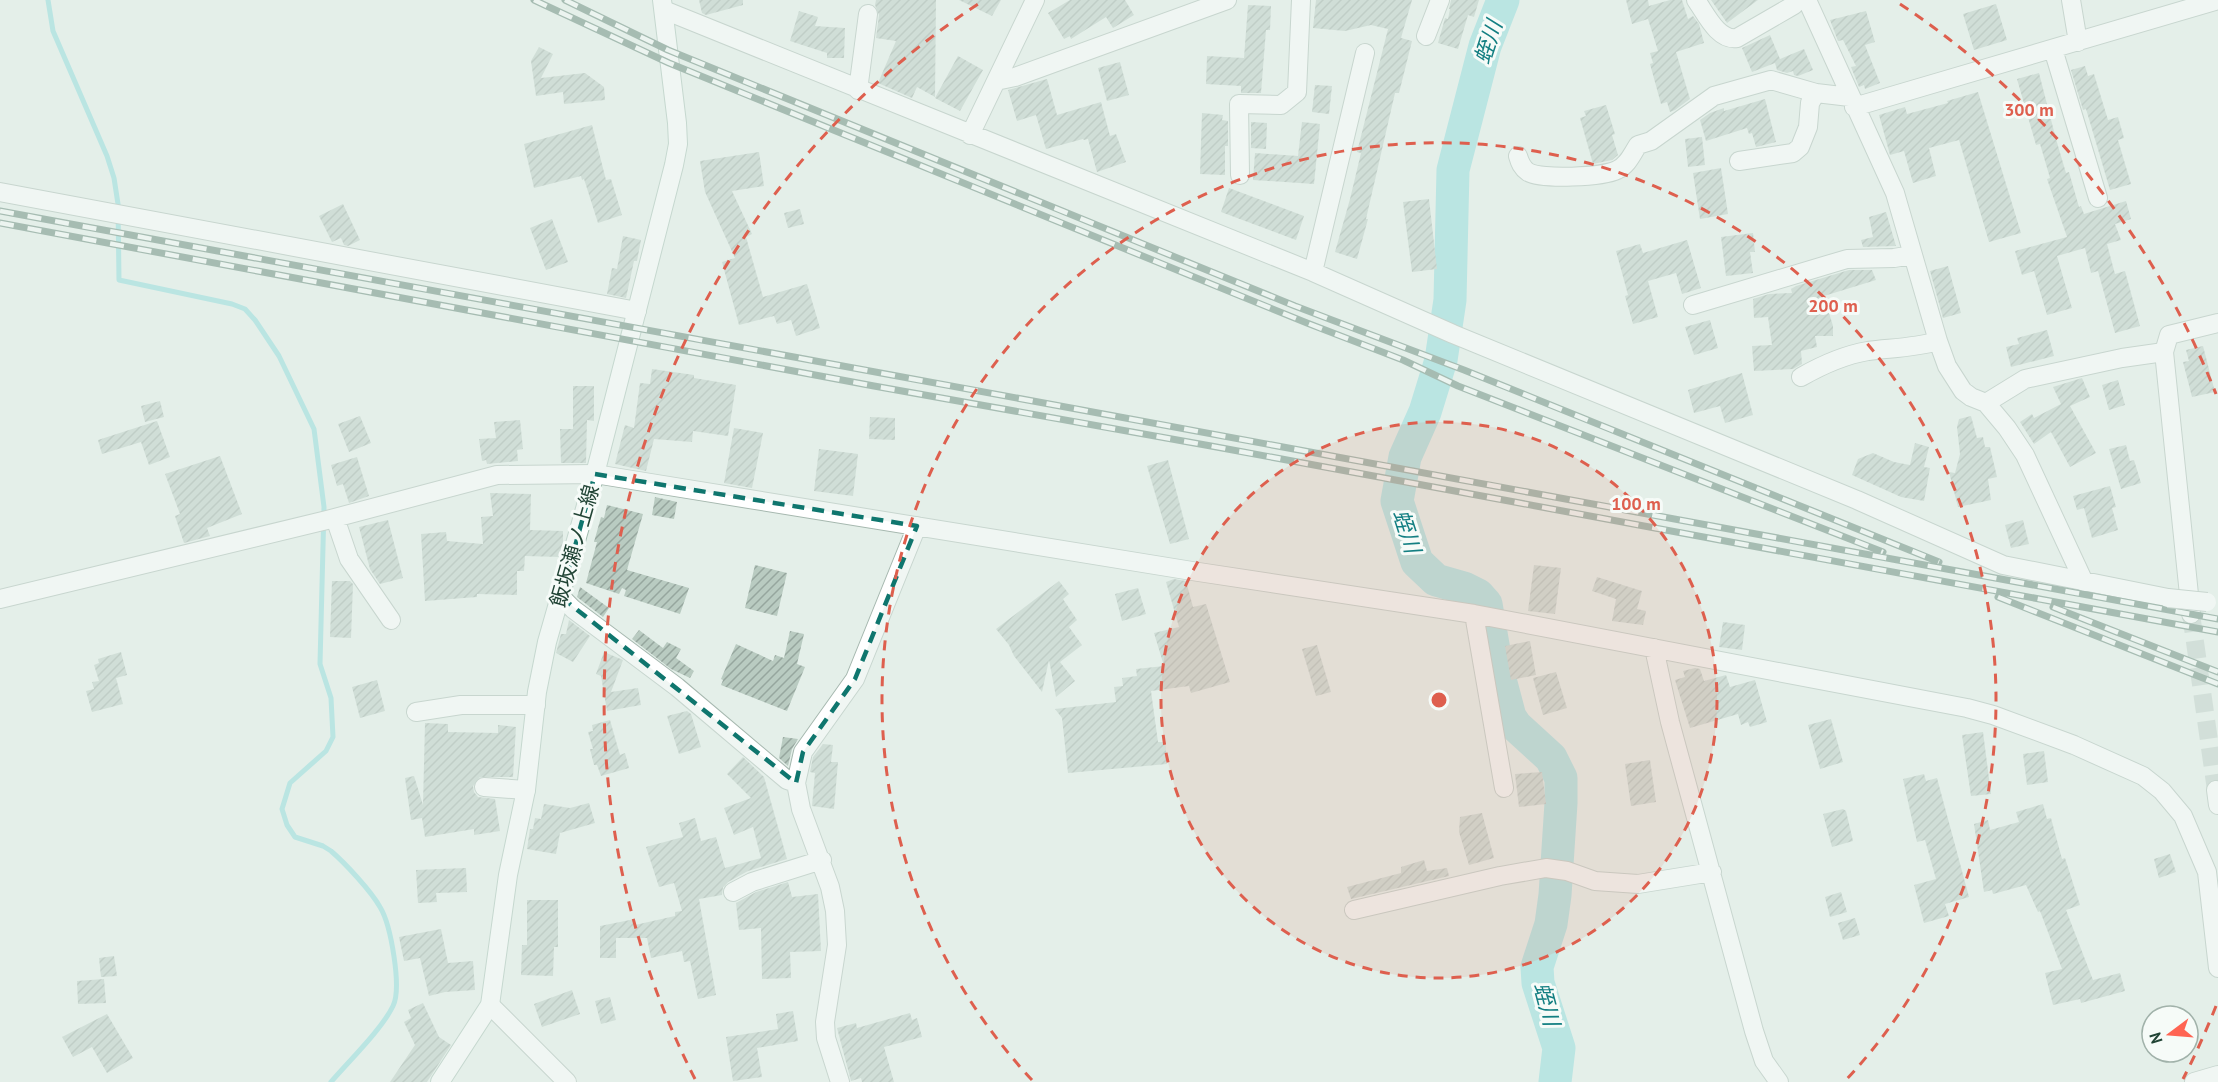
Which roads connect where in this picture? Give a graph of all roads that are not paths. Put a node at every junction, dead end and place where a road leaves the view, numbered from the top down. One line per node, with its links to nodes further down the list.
1 (1035, 0): 16 (street)
2 (1227, 0): 16 (street)
3 (1302, 0): 23 (street)
4 (1440, 0): 12 (street)
5 (1696, 0): 6 (street)
6 (1798, 0)
7 (1807, 0): 19 (street)
8 (2071, 0): 13 (street)
9 (2218, 0): 13 (street)
10 (663, 5): 17 (street); 29 (street, 飯坂瀬ノ上線)
11 (868, 14): 17 (street)
12 (1426, 36)
13 (2078, 42): 14 (street)
14 (2053, 49): 19 (street); 25 (street)
15 (1365, 53): 27 (street)
16 (996, 81): 20 (street)
17 (858, 90): 20 (street)
18 (1816, 93): 19 (street); 21 (street); 22 (street)
19 (1852, 102): 26 (street)
20 (970, 135): 27 (street)
21 (1518, 156)
22 (1739, 161)
23 (1240, 175)
24 (0, 192): 29 (street)
25 (2098, 198)
26 (1912, 255): 28 (street); 31 (street)
27 (1313, 272): 38 (street)
28 (1693, 305)
29 (637, 311): 35 (street, 飯坂瀬ノ上線)
30 (2218, 322): 32 (street)
31 (1938, 340): 33 (street); 34 (street)
32 (2164, 352): 34 (street); 42 (street)
33 (1801, 376)
34 (1986, 403): 38 (street)
35 (595, 474): 36 (street); 37 (street); 39 (street, 飯坂瀬ノ上線)
36 (335, 518): 40 (street); 44 (street)
37 (917, 526): 43 (street); 48 (street)
38 (2084, 582): 41 (street, bridge)
39 (561, 597): 46 (street, 飯坂瀬ノ上線); 48 (street)
40 (0, 599)
41 (2213, 603)
42 (2191, 614)
43 (1477, 615): 45 (street); 50 (street)
44 (391, 620)
45 (1654, 648): 53 (street); 56 (street)
46 (536, 705): 47 (street); 51 (street, 飯坂瀬ノ上線)
47 (416, 712)
48 (796, 783): 52 (street)
49 (484, 787): 51 (street)
50 (1504, 788)
51 (526, 790): 57 (street, 飯坂瀬ノ上線)
52 (822, 860): 54 (street); 61 (street)
53 (1712, 872): 55 (street); 62 (street)
54 (733, 892)
55 (1354, 910)
56 (2218, 968)
57 (490, 1005): 59 (street, 飯坂瀬ノ上線); 60 (street)
58 (2218, 1075): 63 (street)
59 (440, 1082)
60 (567, 1082)
61 (840, 1082)
62 (1779, 1082)
63 (2194, 1082)

